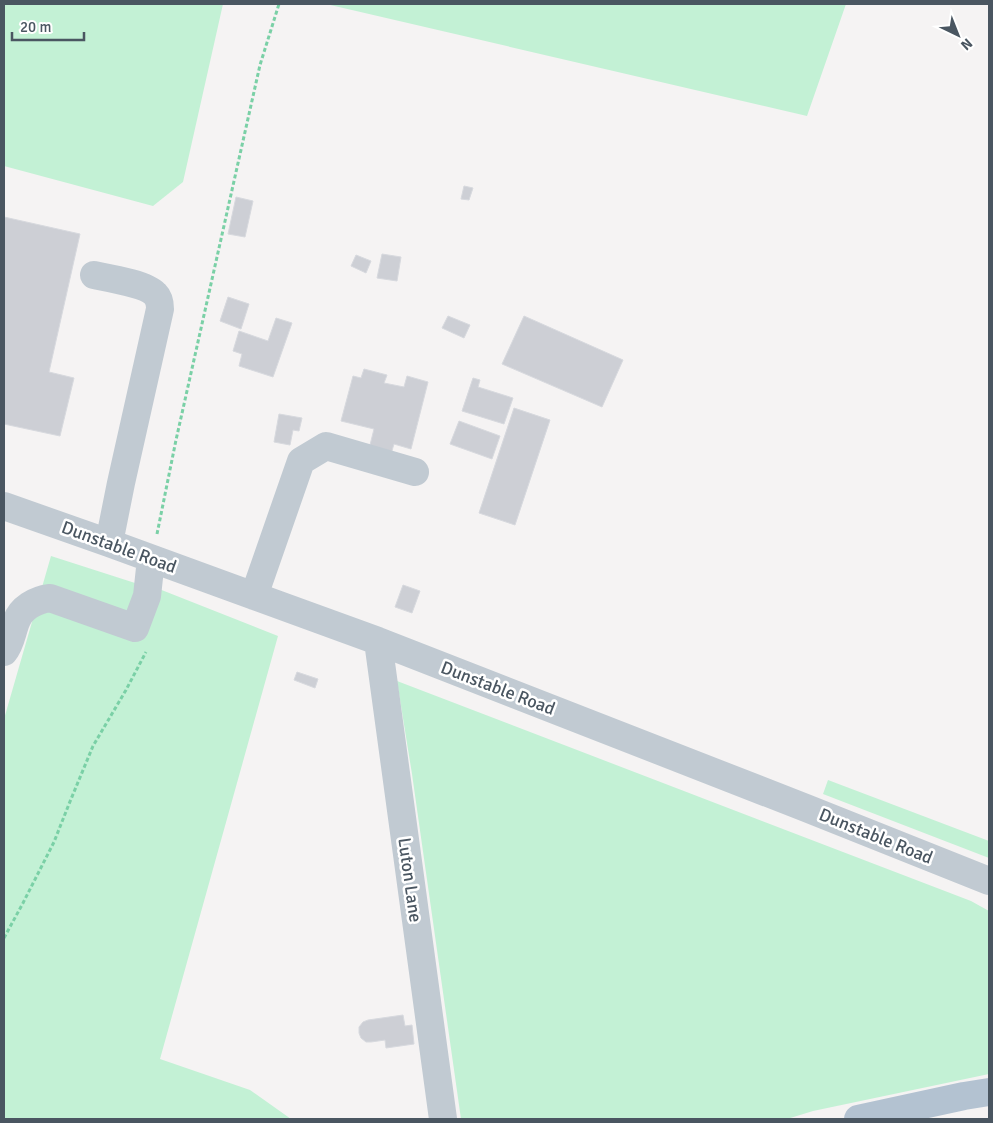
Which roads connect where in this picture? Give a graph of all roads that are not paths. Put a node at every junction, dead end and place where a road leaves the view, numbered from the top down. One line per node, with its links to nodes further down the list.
1 (94, 275): 4 (street)
2 (415, 472): 6 (street)
3 (4, 506): 4 (street, Dunstable Road)
4 (109, 543): 5 (street, Dunstable Road)
5 (151, 559): 6 (street, Dunstable Road); 8 (street)
6 (254, 596): 7 (street, Dunstable Road)
7 (378, 641): 9 (street, Dunstable Road); 11 (street, Luton Lane)
8 (4, 652)
9 (989, 881)
10 (989, 1092): 12 (main road)
11 (443, 1119)
12 (858, 1119)

